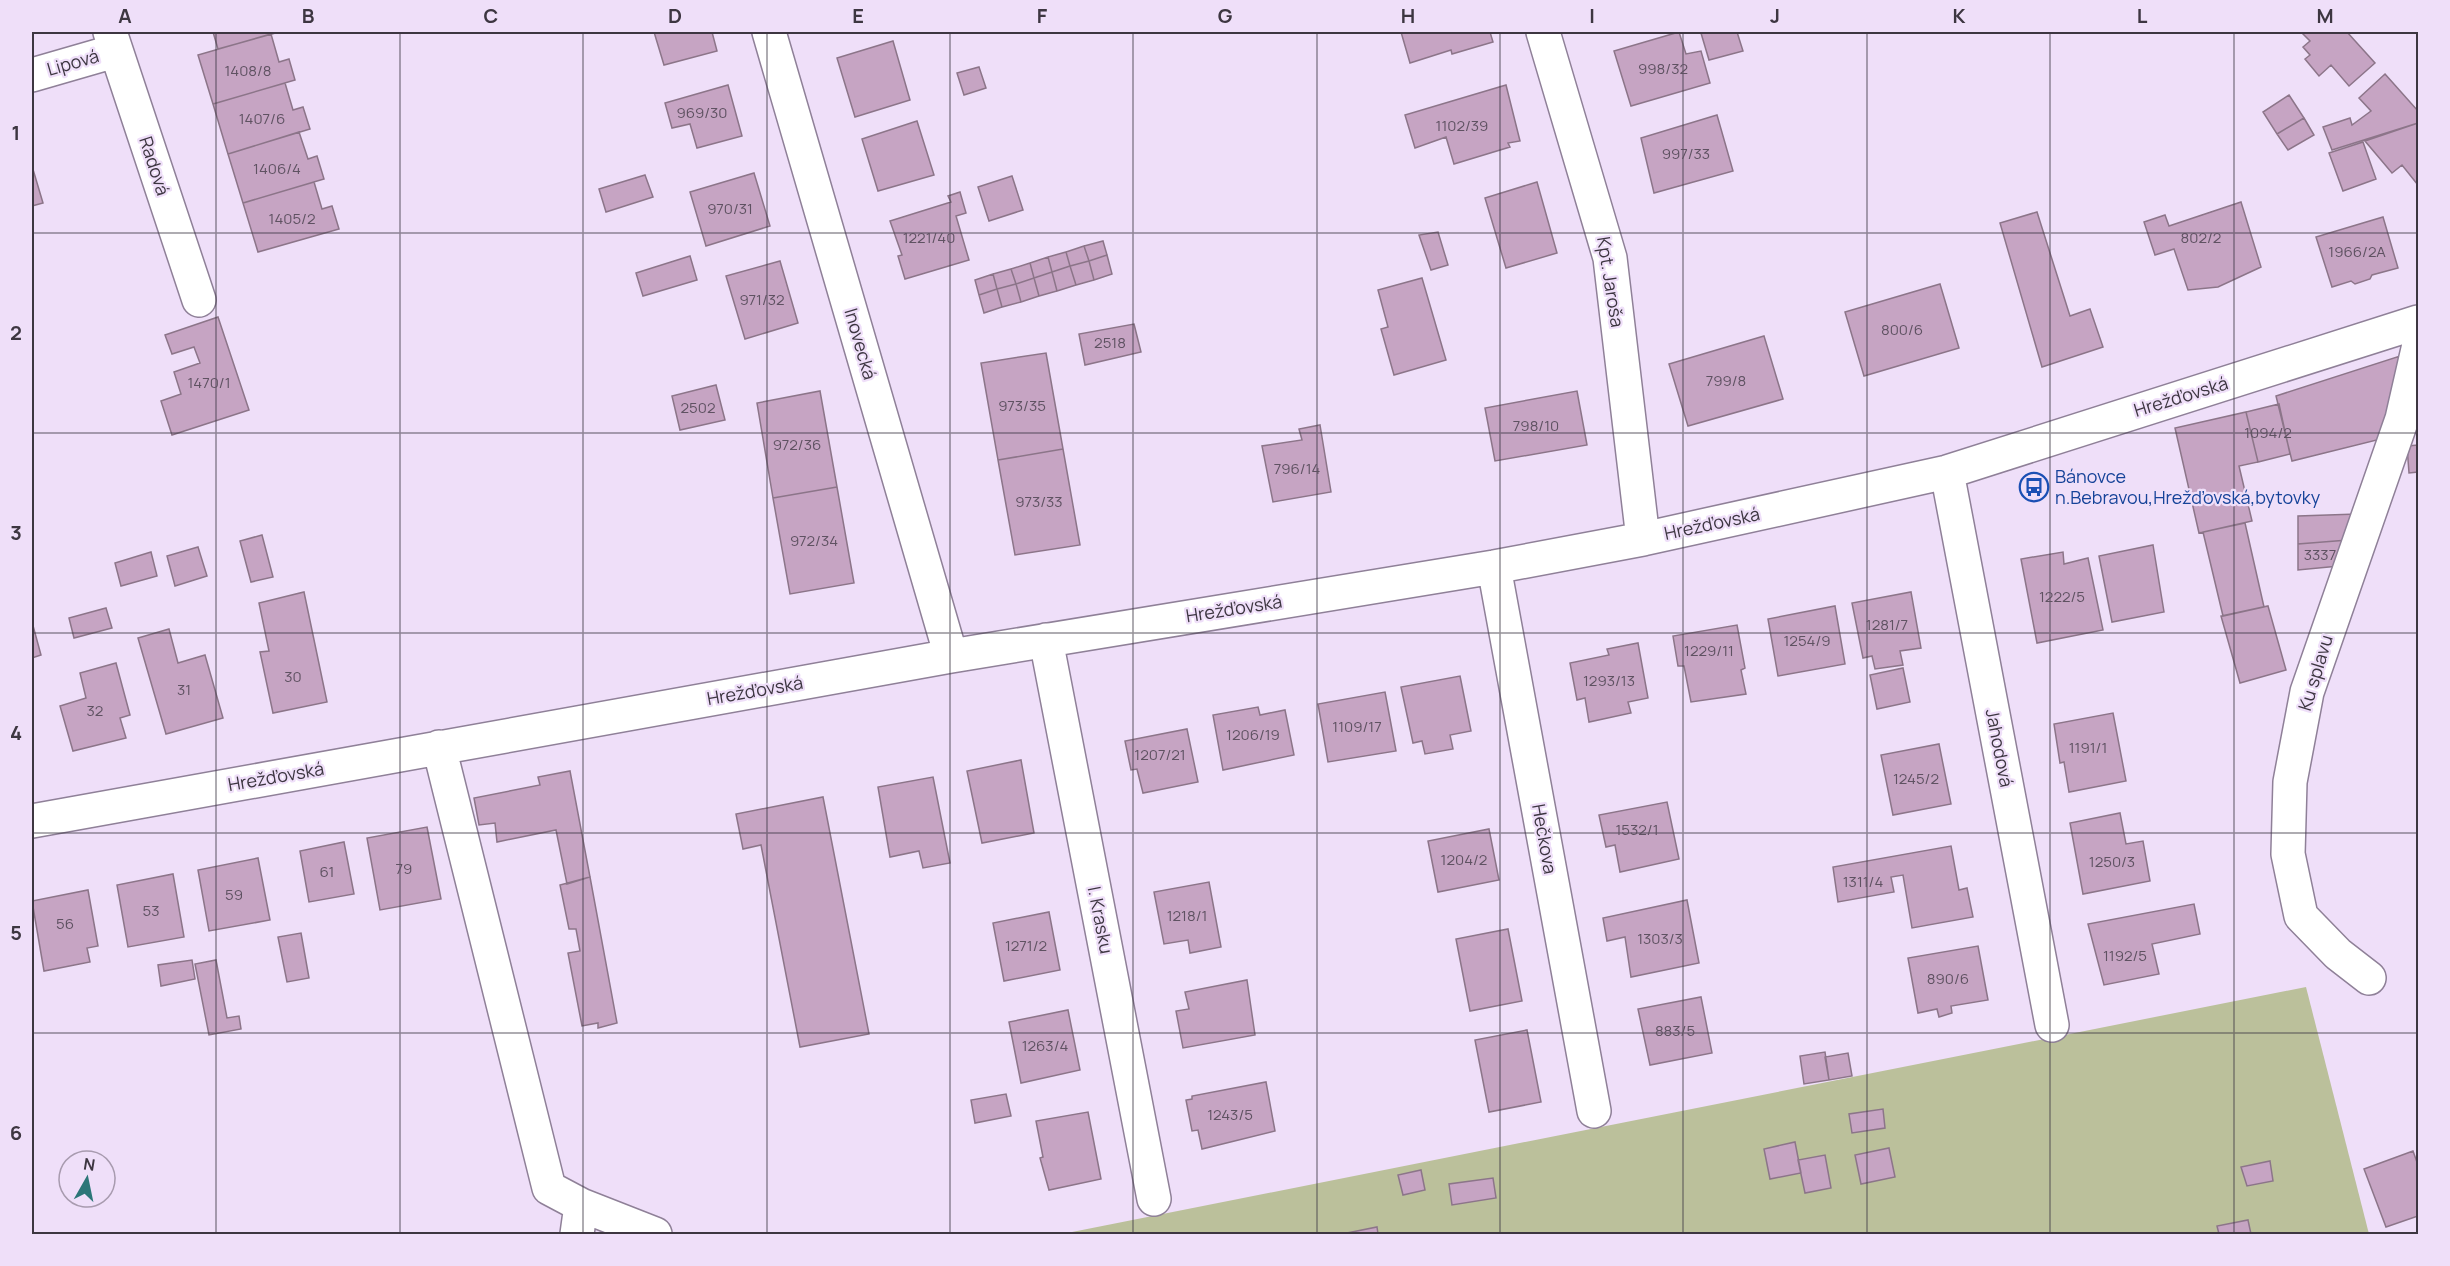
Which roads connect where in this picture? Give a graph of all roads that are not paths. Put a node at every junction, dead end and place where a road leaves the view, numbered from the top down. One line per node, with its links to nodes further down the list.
1 (769, 32): 12 (street, Inovecká)
2 (1543, 32): 9 (street, Kpt. Jaroša)
3 (113, 41): 4 (street, Lipová); 5 (street, Radová)
4 (32, 75)
5 (198, 300)
6 (2418, 322): 8 (street, Hrežďovská)
7 (2418, 349): 15 (street, Ku splavu)
8 (1947, 472): 9 (street, Hrežďovská); 16 (street, Jahodová)
9 (1642, 539): 10 (street, Hrežďovská)
10 (1494, 567): 11 (street, Hrežďovská); 17 (street, Hečkova)
11 (1046, 640): 12 (street, Hrežďovská); 18 (street, I. Krasku)
12 (951, 656): 13 (street, Hrežďovská)
13 (439, 747): 14 (street, Hrežďovská); 19 (street)
14 (32, 821)
15 (2369, 978)
16 (2052, 1025)
17 (1594, 1111)
18 (1154, 1199)
19 (579, 1220): 20 (street)
20 (655, 1234)

